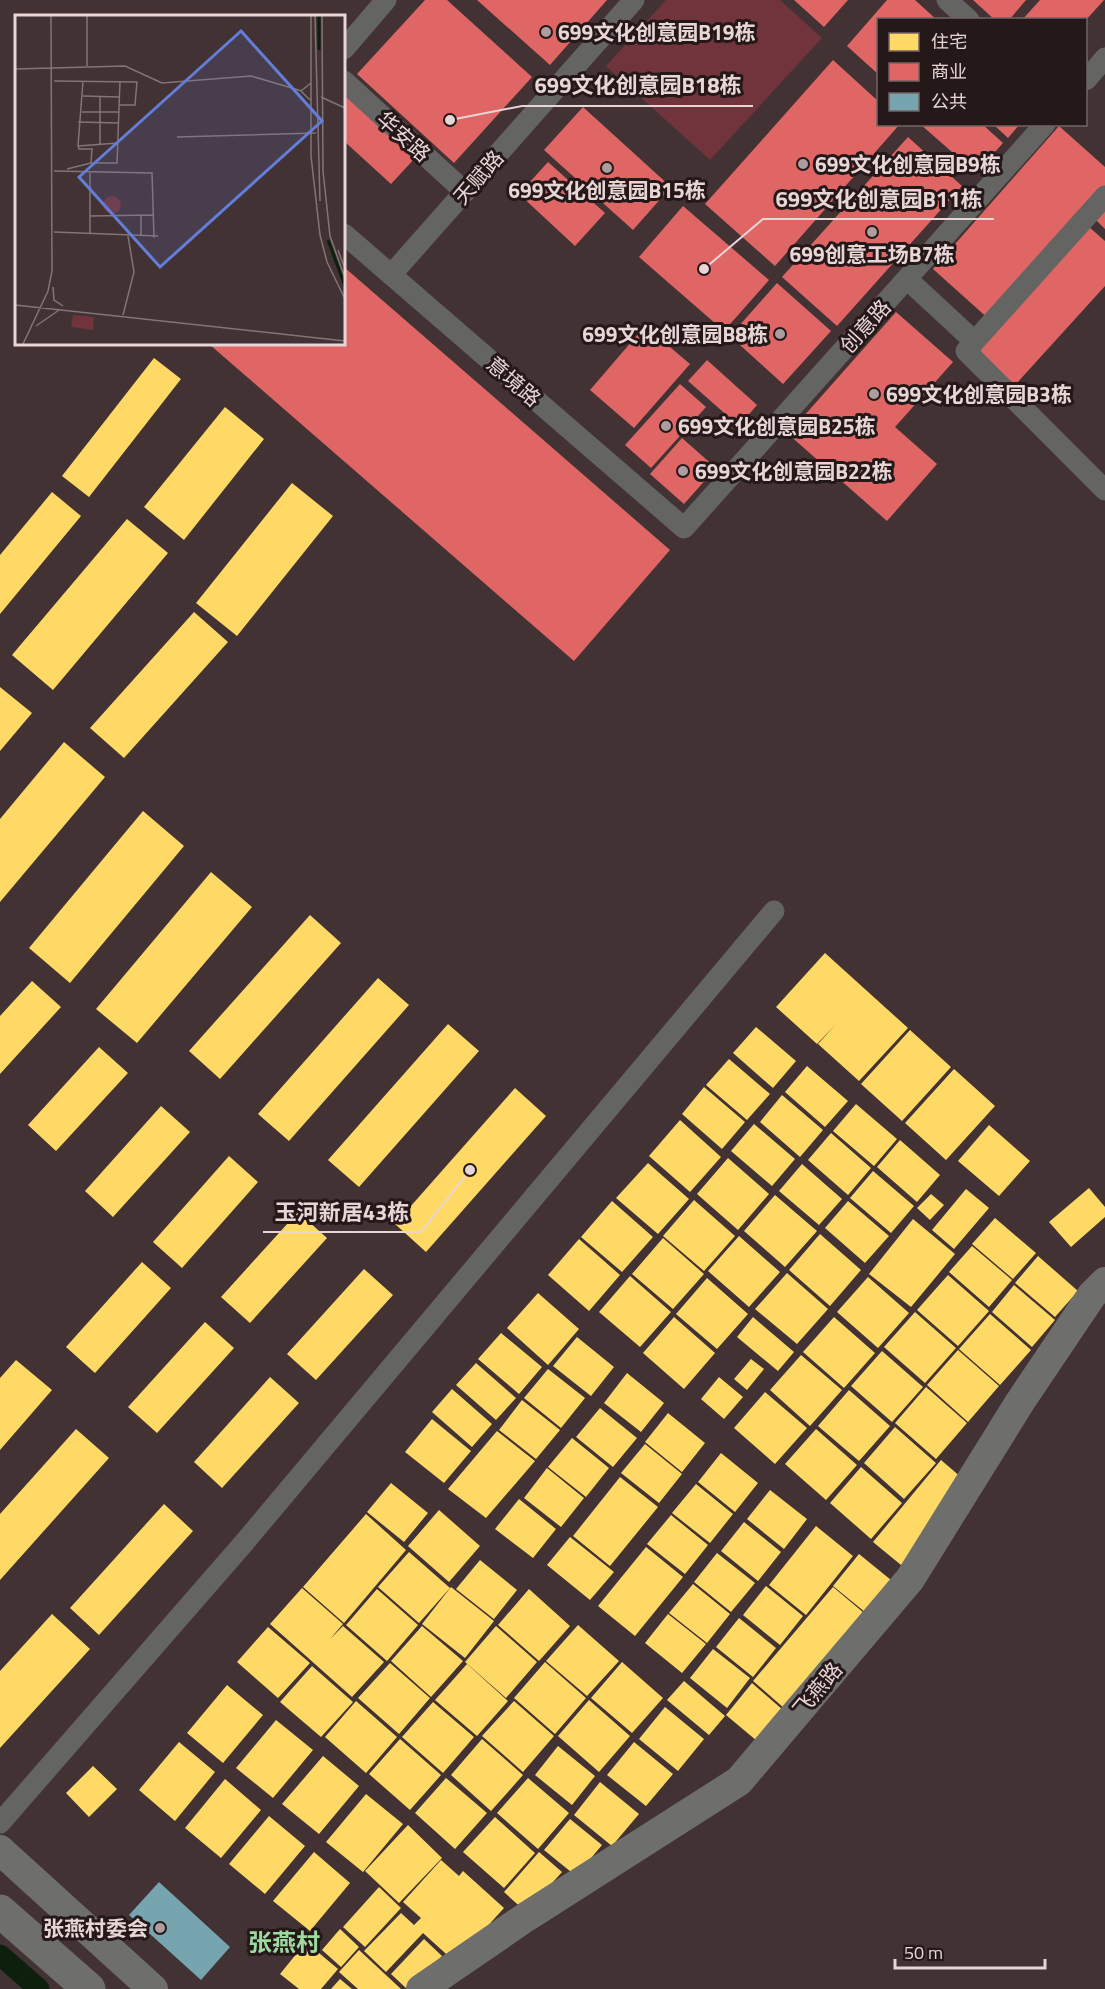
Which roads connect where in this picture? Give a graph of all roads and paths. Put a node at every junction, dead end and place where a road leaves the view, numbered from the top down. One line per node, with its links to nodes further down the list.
1 (386, 0): 5 (street)
2 (634, 0): 10 (street, 天赋路)
3 (948, 0): 4 (street)
4 (967, 18)
5 (345, 48)
6 (1105, 58): 7 (street)
7 (1087, 79)
8 (345, 82): 10 (street, 华安路)
9 (1043, 126): 14 (street, 创意路)
10 (465, 192): 13 (street, 天赋路)
11 (1105, 196): 15 (street)
12 (345, 235): 13 (street, 意境路)
13 (392, 275): 17 (street, 意境路)
14 (907, 279): 15 (street); 17 (street, 创意路)
15 (974, 341): 16 (street)
16 (1102, 479)
17 (684, 528)
18 (774, 911): 20 (street)
19 (1105, 1282): 25 (street, 飞燕路)
20 (0, 1823)
21 (0, 1850): 24 (street)
22 (0, 1911): 23 (main road)
23 (88, 1989)
24 (153, 1989)
25 (421, 1989)

